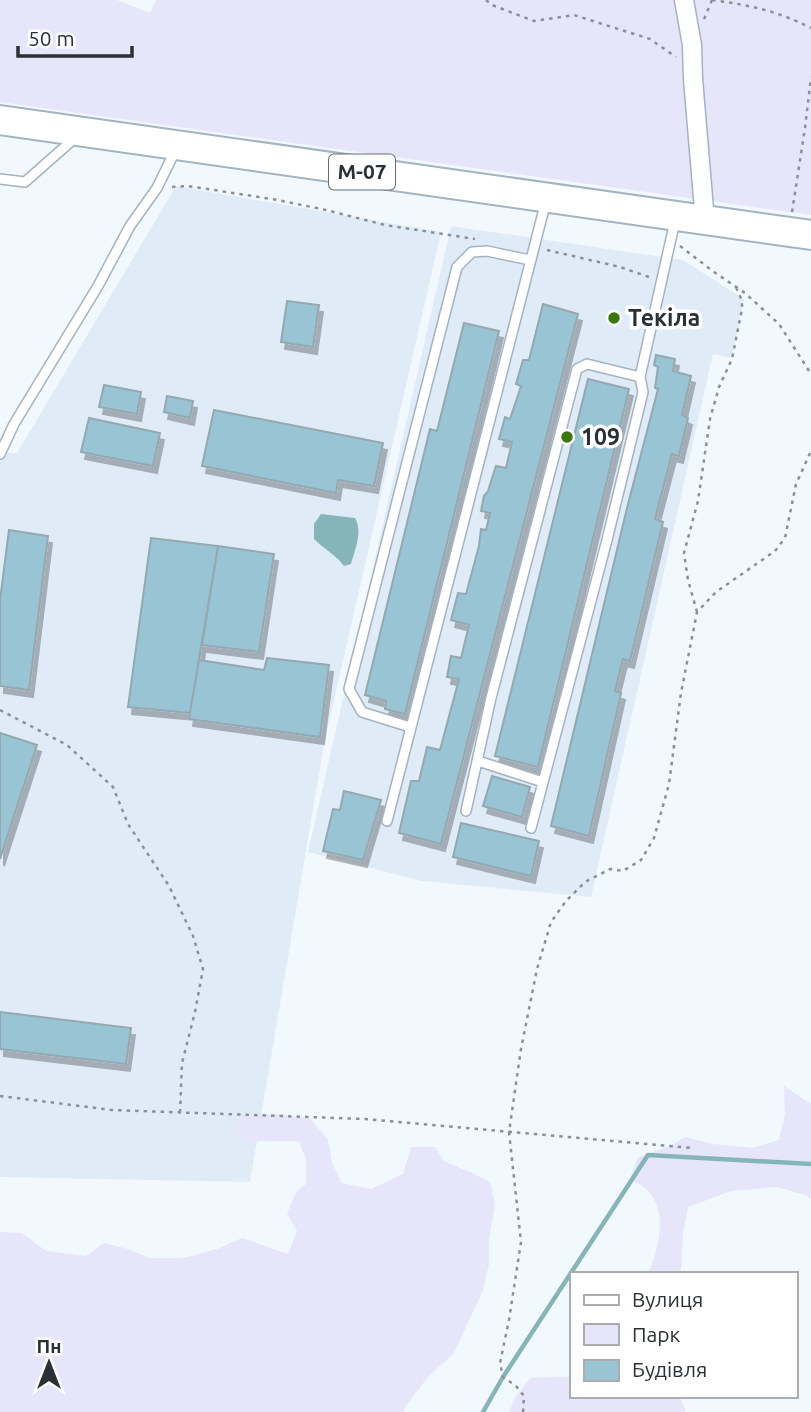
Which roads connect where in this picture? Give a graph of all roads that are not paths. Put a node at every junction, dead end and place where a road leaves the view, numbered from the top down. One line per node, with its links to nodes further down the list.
1 (684, 0): 7 (street)
2 (0, 120): 3 (highway, М-07)
3 (82, 131): 4 (highway, М-07); 5 (lane)
4 (178, 144): 6 (highway, М-07); 12 (lane)
5 (0, 179)
6 (546, 200): 8 (highway, М-07); 10 (lane)
7 (705, 221): 8 (highway, М-07); 9 (highway, М-07)
8 (674, 228): 11 (lane)
9 (800, 234)
10 (530, 260): 13 (lane); 13 (lane)
11 (640, 377): 14 (lane); 15 (lane)
12 (0, 454)
13 (410, 727): 17 (lane)
14 (478, 761): 15 (lane); 16 (lane)
15 (543, 782): 18 (lane)
16 (466, 811)
17 (387, 821)
18 (531, 828)

